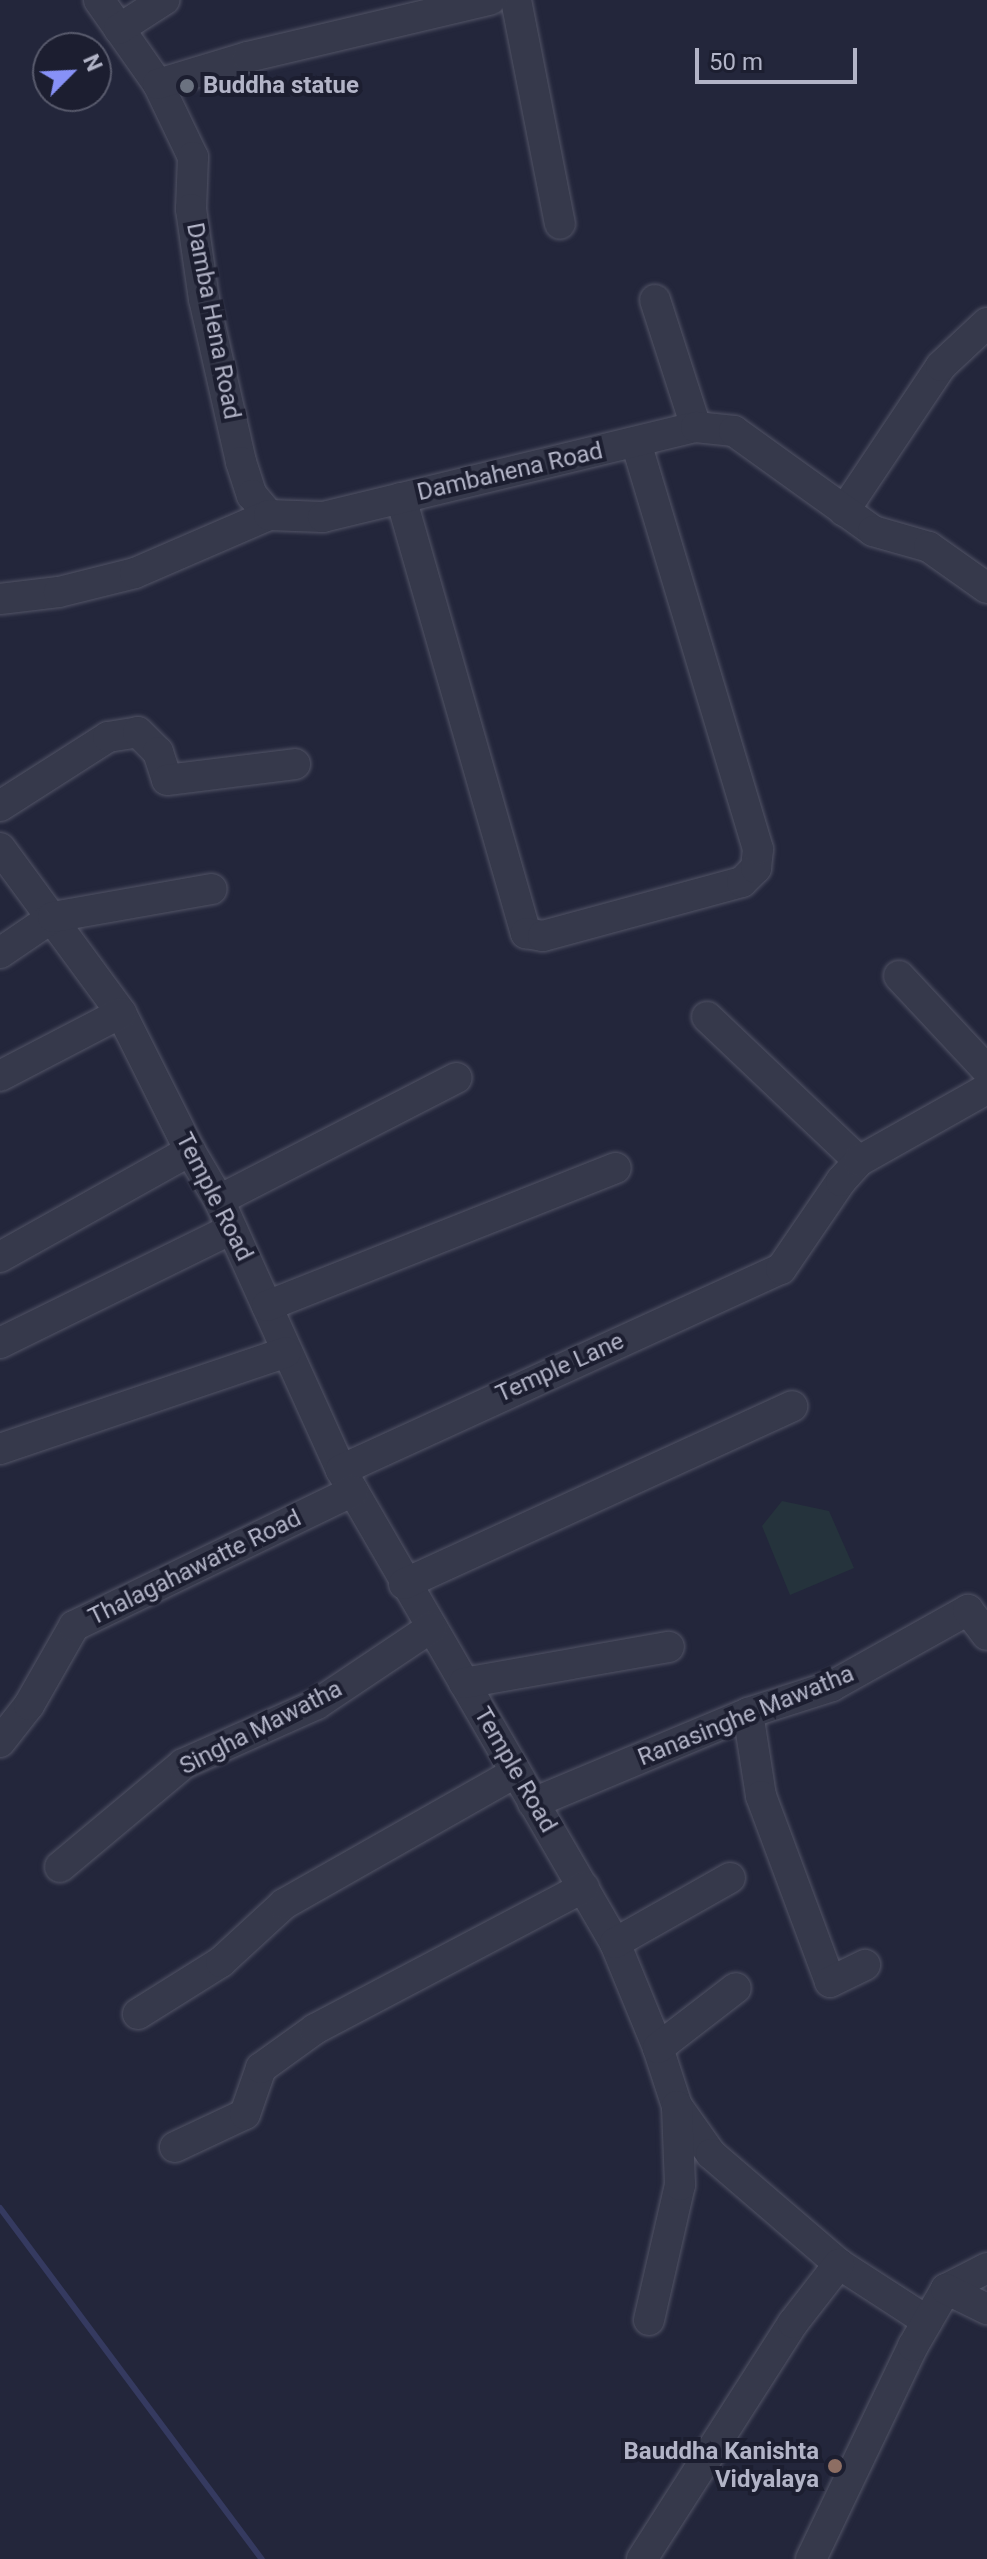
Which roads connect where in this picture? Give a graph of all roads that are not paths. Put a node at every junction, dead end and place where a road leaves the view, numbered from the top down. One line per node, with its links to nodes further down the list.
1 (99, 0): 5 (street, Damba Hena Road)
2 (164, 0): 5 (street)
3 (490, 0): 6 (street)
4 (516, 0): 7 (street)
5 (119, 29): 6 (street, Damba Hena Road)
6 (158, 84): 14 (street, Damba Hena Road)
7 (560, 224)
8 (655, 300): 10 (street)
9 (987, 323): 13 (street)
10 (696, 427): 11 (street, Dambahena Road); 13 (street, Dambahena Road)
11 (636, 443): 12 (street, Dambahena Road); 12 (street)
12 (401, 498): 14 (street, Dambahena Road)
13 (844, 511): 15 (street, Dambahena Road)
14 (269, 515): 16 (street, Dambahena Road)
15 (987, 588)
16 (0, 599)
17 (295, 764): 18 (street)
18 (0, 806)
19 (0, 848): 21 (street, Temple Road)
20 (212, 889): 21 (street)
21 (53, 917): 22 (street); 24 (street, Temple Road)
22 (0, 953)
23 (899, 976): 26 (street)
24 (121, 1013): 27 (street); 30 (street, Temple Road)
25 (707, 1017): 31 (street)
26 (987, 1070)
27 (0, 1076)
28 (456, 1078): 33 (street)
29 (987, 1089): 31 (street)
30 (190, 1151): 33 (street, Temple Road); 35 (street)
31 (859, 1161): 41 (street, Temple Lane)
32 (616, 1168): 36 (street)
33 (219, 1200): 34 (street, Temple Road)
34 (232, 1229): 36 (street, Temple Road); 37 (street)
35 (0, 1257)
36 (267, 1306): 38 (street, Temple Road)
37 (0, 1343)
38 (286, 1352): 40 (street); 41 (street, Temple Road)
39 (792, 1406): 42 (street)
40 (0, 1449)
41 (347, 1480): 42 (street, Temple Road); 49 (street, Thalagahawatte Road)
42 (404, 1584): 44 (street, Temple Road)
43 (977, 1601): 45 (street, Ranasinghe Mawatha); 48 (street, Ranasinghe Mawatha)
44 (432, 1627): 47 (street, Temple Road); 52 (street, Singha Mawatha)
45 (987, 1635)
46 (669, 1647): 47 (street)
47 (464, 1683): 50 (street, Temple Road)
48 (748, 1713): 51 (street, Ranasinghe Mawatha); 56 (street)
49 (0, 1742)
50 (515, 1773): 51 (street, Temple Road); 58 (street)
51 (533, 1803): 54 (street, Temple Road)
52 (60, 1867)
53 (730, 1878): 55 (street)
54 (584, 1887): 55 (street, Temple Road); 61 (street)
55 (615, 1943): 59 (street, Temple Road)
56 (865, 1965)
57 (736, 1988): 59 (street)
58 (138, 2014)
59 (658, 2048): 60 (street, Temple Road)
60 (677, 2106): 62 (street, Temple Road); 66 (street)
61 (175, 2147)
62 (839, 2264): 67 (street, Temple Road); 68 (street)
63 (987, 2268): 64 (street)
64 (946, 2289): 65 (street); 67 (street)
65 (987, 2309)
66 (649, 2320)
67 (927, 2321): 69 (street)
68 (642, 2559)
69 (811, 2559)

